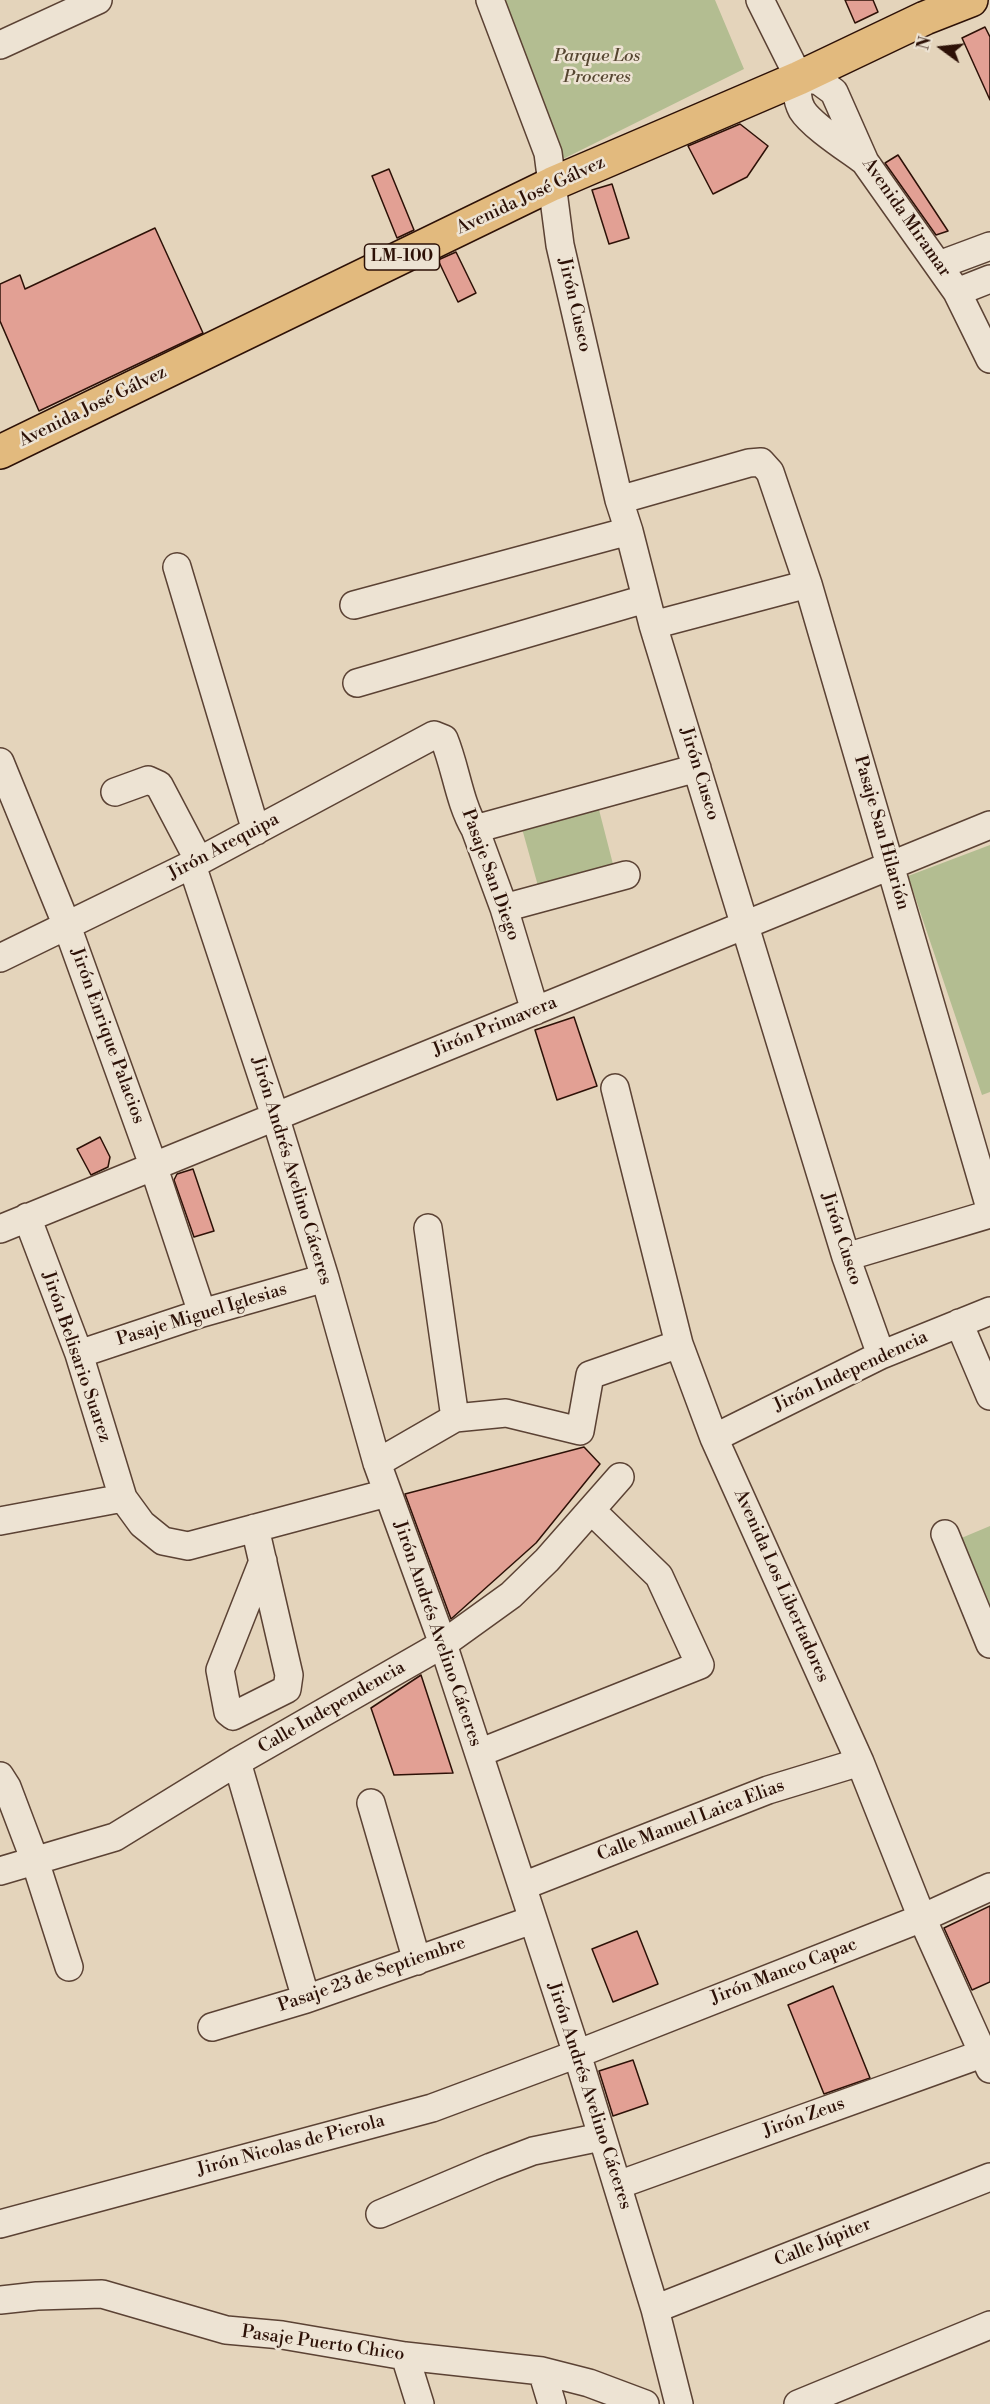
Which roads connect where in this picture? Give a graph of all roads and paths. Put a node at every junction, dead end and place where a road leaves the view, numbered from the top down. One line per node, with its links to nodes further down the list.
1 (98, 0): 6 (street)
2 (490, 0): 9 (street, Jirón Cusco)
3 (760, 0): 7 (street)
4 (970, 0): 5 (main road, Avenida José Gálvez / LM-100)
5 (925, 9): 7 (main road, Avenida José Gálvez / LM-100)
6 (0, 45)
7 (804, 75): 8 (street, Avenida Miramar); 8 (street); 9 (main road, Avenida José Gálvez / LM-100)
8 (865, 162): 11 (street, Avenida Miramar)
9 (552, 184): 15 (main road, Avenida José Gálvez / LM-100); 16 (street, Jirón Cusco)
10 (990, 246): 11 (street)
11 (939, 265): 13 (street, Avenida Miramar)
12 (990, 279): 13 (street)
13 (957, 291): 14 (street, Avenida Miramar)
14 (990, 359)
15 (0, 452)
16 (619, 500): 17 (street, Jirón Cusco); 19 (street, Pasaje San Hilarión)
17 (629, 531): 20 (street, Jirón Cusco); 21 (street)
18 (177, 567): 30 (street)
19 (808, 584): 22 (street); 32 (street, Pasaje San Hilarión)
20 (645, 599): 22 (street, Jirón Cusco); 23 (street)
21 (354, 604)
22 (653, 625): 26 (street, Jirón Cusco)
23 (357, 683)
24 (444, 739): 29 (street, Pasaje San Diego); 30 (street, Jirón Arequipa)
25 (0, 762): 36 (street, Jirón Enrique Palacios)
26 (698, 768): 29 (street); 35 (street, Jirón Cusco)
27 (115, 792): 31 (street, Jirón Andrés Avelino Cáceres)
28 (990, 825): 32 (street, Jirón Primavera)
29 (475, 829): 34 (street, Pasaje San Diego)
30 (256, 831): 31 (street, Jirón Arequipa)
31 (195, 863): 36 (street, Jirón Arequipa); 40 (street, Jirón Andrés Avelino Cáceres)
32 (891, 864): 35 (street, Jirón Primavera); 42 (street, Pasaje San Hilarión)
33 (626, 875): 34 (street)
34 (504, 908): 38 (street, Pasaje San Diego)
35 (744, 924): 38 (street, Jirón Primavera); 47 (street, Jirón Cusco)
36 (67, 926): 37 (street, Jirón Arequipa); 41 (street, Jirón Enrique Palacios)
37 (0, 958)
38 (535, 1011): 40 (street, Jirón Primavera)
39 (615, 1088): 52 (street, Avenida Los Libertadores)
40 (276, 1116): 41 (street, Jirón Primavera); 48 (street, Jirón Andrés Avelino Cáceres)
41 (153, 1165): 44 (street, Jirón Primavera); 50 (street, Jirón Enrique Palacios)
42 (990, 1208)
43 (990, 1214): 47 (street)
44 (27, 1217): 46 (street, Jirón Primavera); 53 (street, Jirón Belisario Suarez)
45 (428, 1228): 56 (street)
46 (0, 1229)
47 (846, 1257): 54 (street, Jirón Cusco)
48 (325, 1278): 50 (street, Pasaje Miguel Iglesias); 58 (street, Jirón Andrés Avelino Cáceres)
49 (990, 1311): 51 (street, Jirón Independencia)
50 (202, 1314): 53 (street, Pasaje Miguel Iglesias)
51 (959, 1323): 54 (street, Jirón Independencia); 55 (street)
52 (679, 1344): 56 (street); 57 (street, Avenida Los Libertadores)
53 (79, 1354): 61 (street, Jirón Belisario Suarez)
54 (881, 1355): 57 (street, Jirón Independencia)
55 (990, 1396)
56 (455, 1419): 58 (street)
57 (714, 1438): 71 (street, Avenida Los Libertadores)
58 (377, 1463): 60 (street, Jirón Andrés Avelino Cáceres)
59 (620, 1477): 62 (street, Calle Independencia)
60 (387, 1493): 64 (street, Jirón Belisario Suarez); 67 (street, Jirón Andrés Avelino Cáceres)
61 (123, 1498): 63 (street); 64 (street, Jirón Belisario Suarez)
62 (591, 1510): 67 (street, Calle Independencia); 69 (street)
63 (0, 1521)
64 (255, 1528): 66 (street)
65 (945, 1534): 68 (street)
66 (263, 1561): 66 (street)
67 (443, 1644): 69 (street, Jirón Andrés Avelino Cáceres); 70 (street, Calle Independencia)
68 (990, 1644)
69 (479, 1753): 76 (street, Jirón Andrés Avelino Cáceres)
70 (237, 1762): 74 (street, Calle Independencia); 82 (street)
71 (860, 1762): 76 (street, Calle Manuel Laica Elias); 78 (street, Avenida Los Libertadores)
72 (0, 1776): 74 (street)
73 (371, 1803): 80 (street)
74 (35, 1861): 75 (street, Calle Independencia); 81 (street)
75 (0, 1871)
76 (523, 1886): 79 (street, Jirón Andrés Avelino Cáceres)
77 (990, 1887): 78 (street, Jirón Manco Capac)
78 (922, 1918): 84 (street, Jirón Manco Capac); 85 (street, Avenida Los Libertadores)
79 (532, 1920): 80 (street, Pasaje 23 de Septiembre); 84 (street, Jirón Andrés Avelino Cáceres)
80 (417, 1961): 82 (street, Pasaje 23 de Septiembre)
81 (69, 1967)
82 (306, 2000): 83 (street, Pasaje 23 de Septiembre)
83 (212, 2027)
84 (577, 2054): 86 (street, Jirón Andrés Avelino Cáceres); 90 (street, Jirón Nicolas de Pierola)
85 (988, 2058): 88 (street, Jirón Zeus)
86 (601, 2137): 88 (street, Jirón Andrés Avelino Cáceres); 89 (street)
87 (990, 2177): 92 (street, Calle Júpiter)
88 (618, 2185): 92 (street, Jirón Andrés Avelino Cáceres)
89 (380, 2214)
90 (0, 2223)
91 (0, 2300): 94 (street, Pasaje Puerto Chico)
92 (655, 2309): 99 (street, Jirón Andrés Avelino Cáceres)
93 (990, 2325): 100 (street)
94 (405, 2356): 95 (street, Pasaje Puerto Chico); 96 (street)
95 (542, 2371): 97 (street); 98 (street, Pasaje Puerto Chico)
96 (420, 2404)
97 (552, 2404)
98 (645, 2404)
99 (680, 2404)
100 (798, 2404)

